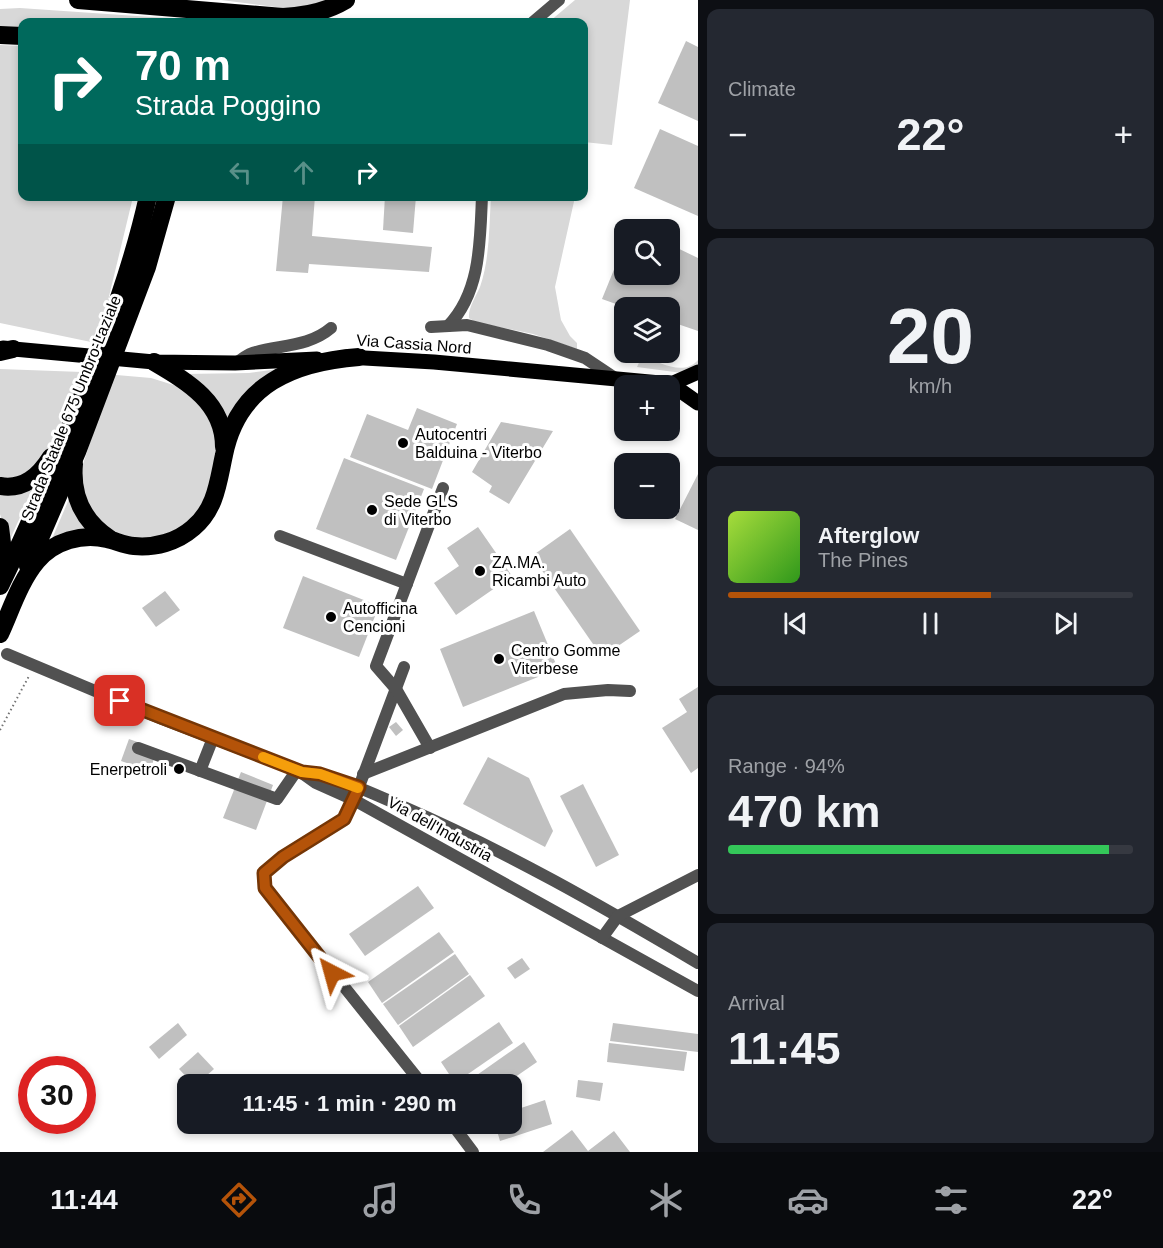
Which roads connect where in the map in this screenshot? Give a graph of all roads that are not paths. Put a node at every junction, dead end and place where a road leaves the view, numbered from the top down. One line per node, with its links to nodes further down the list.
1 (78, 0): 5 (highway)
2 (183, 0): 7 (highway)
3 (198, 0): 8 (highway)
4 (209, 0): 9 (highway)
5 (346, 0)
6 (559, 0): 10 (street)
7 (182, 18)
8 (197, 18)
9 (207, 18)
10 (538, 18)
11 (0, 34): 12 (highway)
12 (18, 36)
13 (146, 201): 16 (highway, Strada Statale 675 Umbro-Laziale)
14 (166, 201): 16 (highway, Strada Statale 675 Umbro-Laziale)
15 (482, 201): 17 (street)
16 (121, 315): 30 (highway, Strada Statale 675 Umbro-Laziale)
17 (448, 326): 18 (street); 25 (street)
18 (431, 327)
19 (331, 328): 23 (street)
20 (4, 350): 22 (main road, Via Cassia Nord)
21 (359, 357): 23 (main road, Via Cassia Nord); 26 (main road, Via Cassia Nord); 32 (highway)
22 (147, 362): 23 (main road, Via Cassia Nord); 32 (highway)
23 (235, 363)
24 (698, 372): 27 (main road, Via Cassia Nord)
25 (614, 378)
26 (614, 379)
27 (680, 380)
28 (680, 390): 29 (main road, Via Cassia Nord)
29 (698, 403)
30 (81, 413): 31 (highway, Strada Statale 675 Umbro-Laziale); 33 (highway); 40 (highway, Strada Statale 675 Umbro-Laziale)
31 (77, 452): 37 (highway); 41 (highway, Strada Statale 675 Umbro-Laziale)
32 (224, 452): 37 (highway)
33 (0, 486)
34 (443, 488): 39 (street)
35 (0, 526): 38 (highway)
36 (280, 536): 39 (street)
37 (110, 539): 41 (highway)
38 (0, 571)
39 (407, 584): 44 (street)
40 (0, 586)
41 (0, 632)
42 (7, 654): 46 (street)
43 (404, 667): 44 (street)
44 (396, 689): 48 (street); 51 (street)
45 (630, 691): 48 (street)
46 (213, 738): 49 (street); 50 (street)
47 (138, 748): 49 (street)
48 (430, 748): 51 (street)
49 (200, 771): 50 (street)
50 (299, 771): 52 (street, Via dell'Industria); 53 (street, Via dell'Industria)
51 (363, 774): 52 (street)
52 (359, 787): 53 (street); 55 (street, Via dell'Industria)
53 (354, 800): 56 (street, Via dell'Industria); 59 (street)
54 (698, 875): 55 (street)
55 (618, 916): 56 (street); 57 (street, Via dell'Industria)
56 (602, 938): 58 (street, Via dell'Industria)
57 (698, 963)
58 (698, 992)
59 (414, 1074)
60 (460, 1134): 61 (street)
61 (473, 1152)

